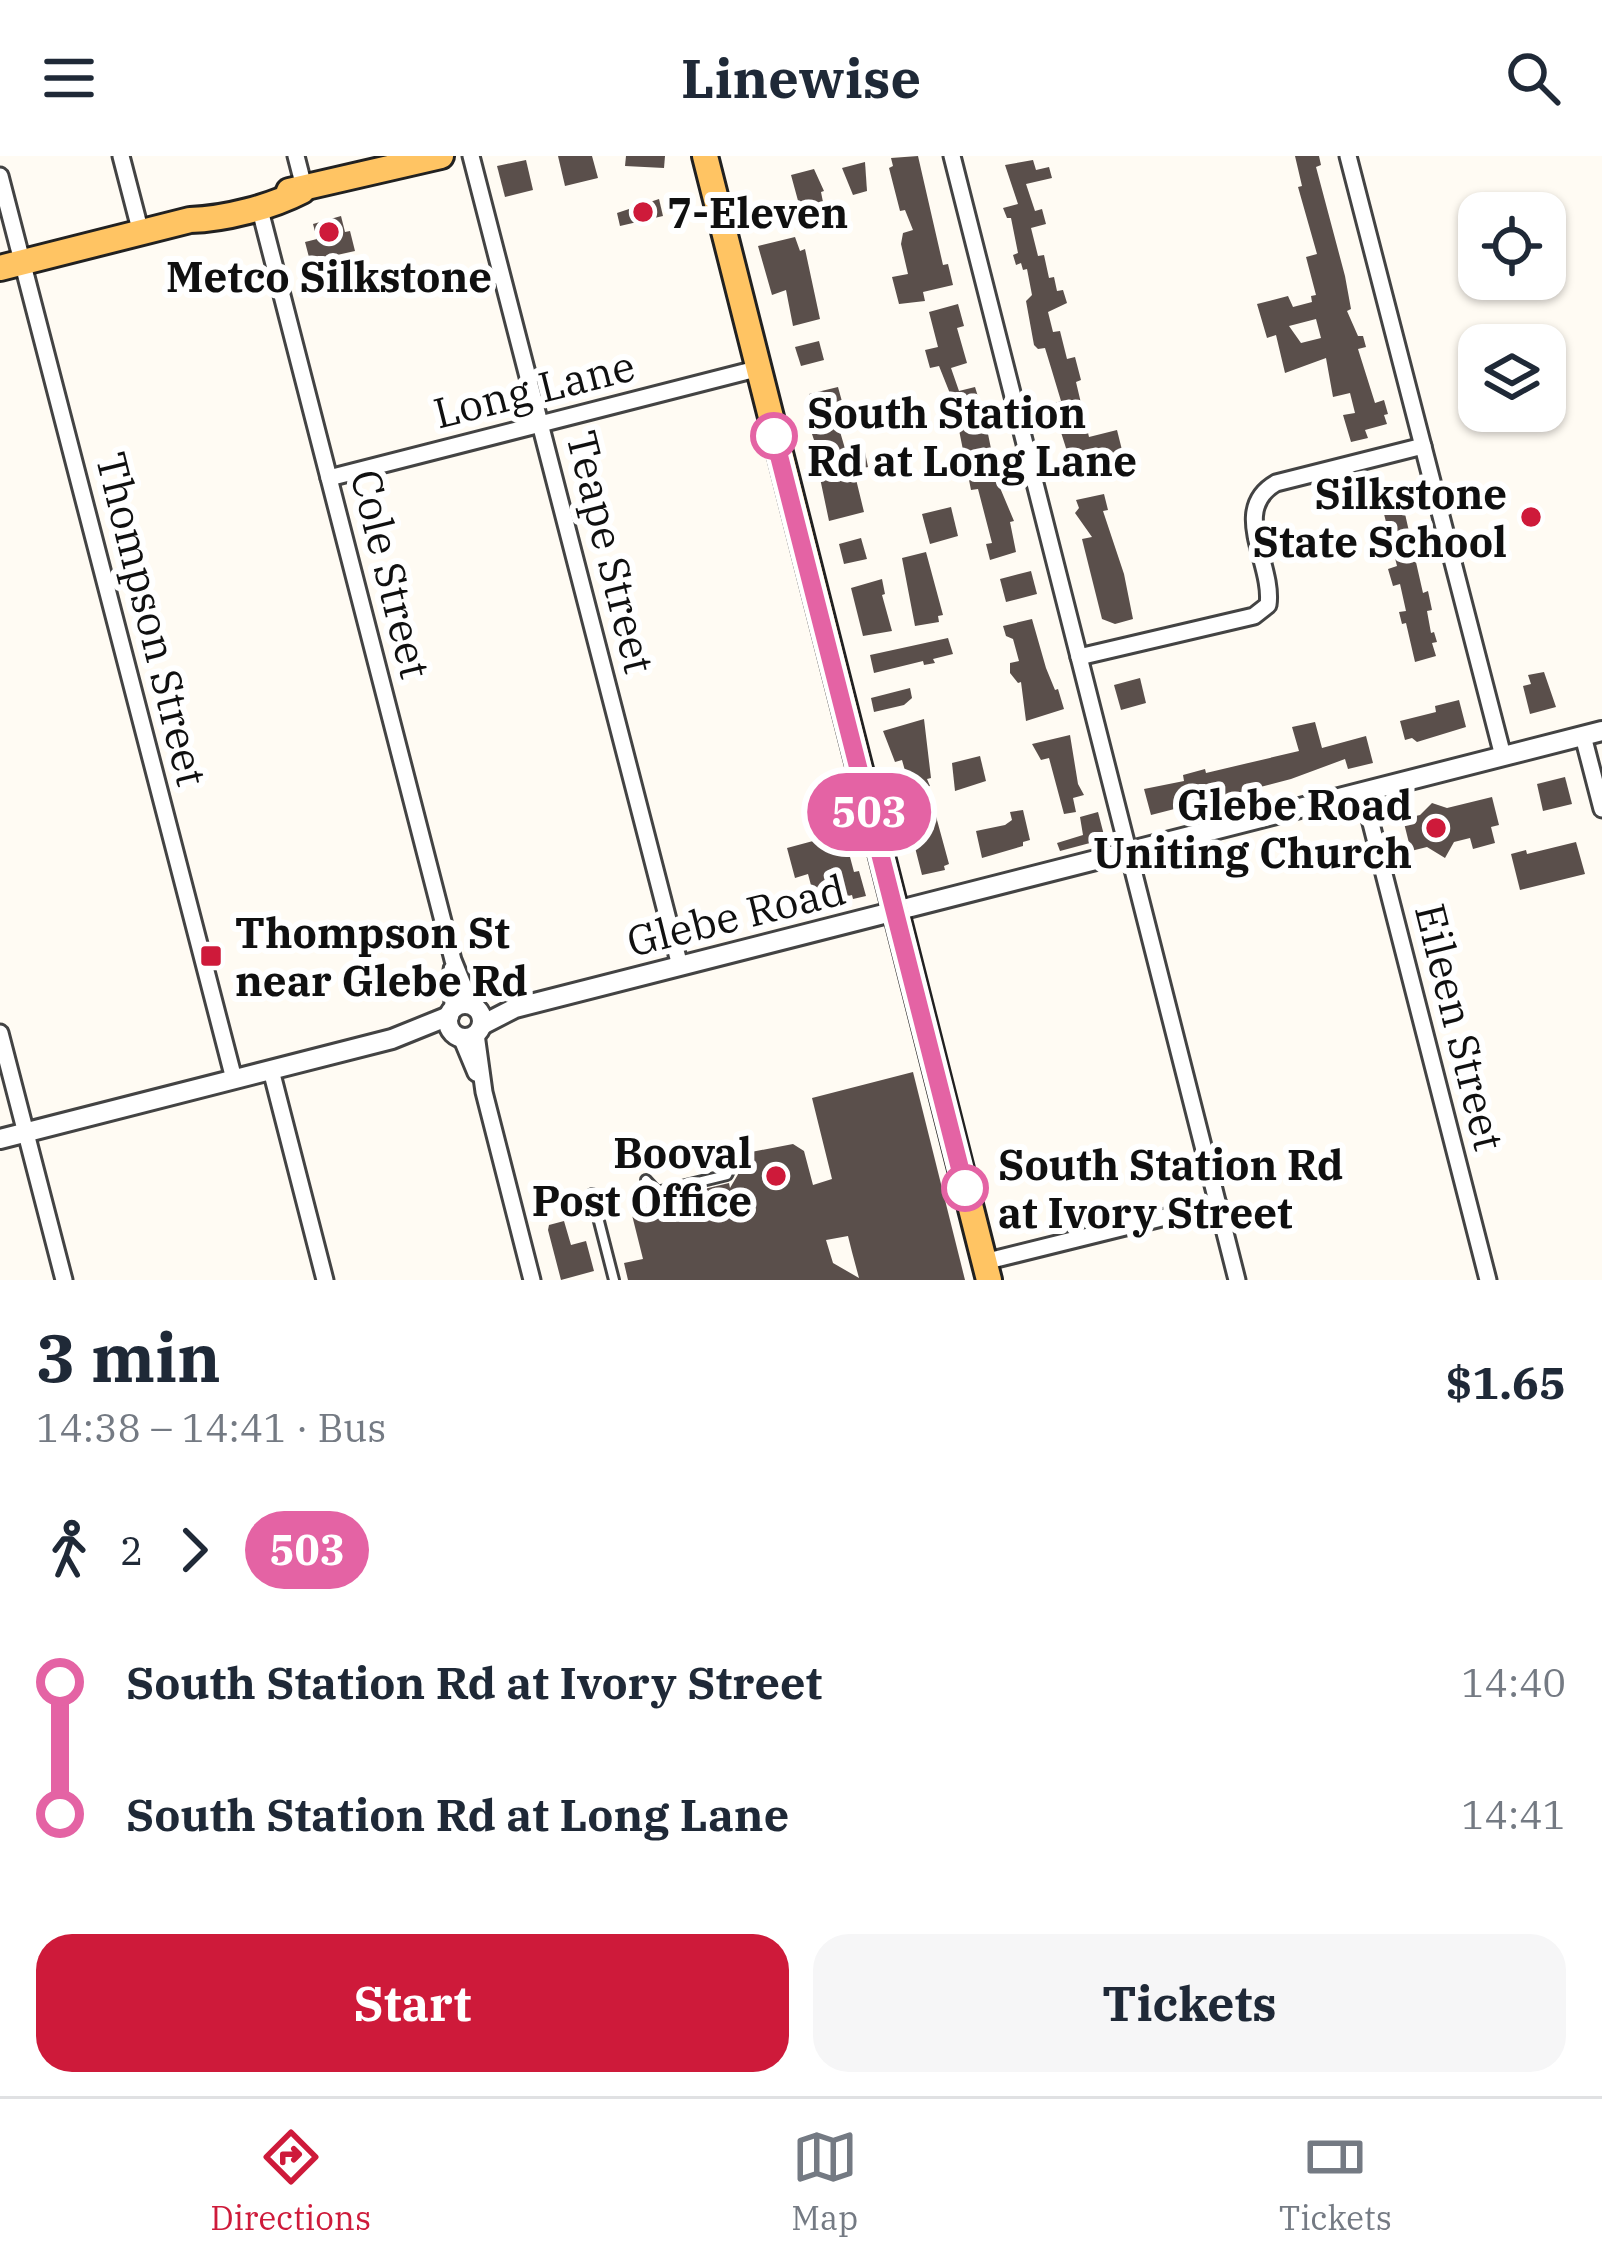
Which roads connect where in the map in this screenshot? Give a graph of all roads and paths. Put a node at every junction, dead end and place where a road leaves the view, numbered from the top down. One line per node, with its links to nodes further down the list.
1 (121, 156): 12 (street)
2 (296, 156): 9 (street)
3 (441, 156): 9 (main road)
4 (471, 156): 15 (street, Teape Street)
5 (705, 156): 14 (main road)
6 (952, 156): 18 (street)
7 (1348, 156): 16 (street)
8 (0, 176): 13 (street, Thompson Street)
9 (303, 191): 10 (main road); 11 (main road)
10 (259, 206): 11 (main road); 17 (street, Cole Street)
11 (190, 220): 12 (main road)
12 (141, 233): 13 (main road)
13 (11, 265): 29 (street, Thompson Street)
14 (757, 369): 15 (street, Long Lane); 24 (main road)
15 (542, 425): 17 (street, Long Lane); 25 (street, Teape Street)
16 (1423, 446): 18 (street); 20 (street)
17 (329, 478): 26 (street, Cole Street)
18 (1079, 657): 23 (street)
19 (1592, 733): 20 (street, Glebe Road); 22 (street)
20 (1503, 757): 21 (street, Glebe Road)
21 (1364, 792): 23 (street, Glebe Road); 42 (street, Eileen Street)
22 (1602, 809)
23 (1129, 852): 24 (street, Glebe Road); 35 (street)
24 (894, 912): 25 (street, Glebe Road); 36 (main road)
25 (680, 966): 26 (street, Glebe Road)
26 (465, 1021): 28 (street, Glebe Road); 39 (street, Cole Street)
27 (0, 1033): 30 (street)
28 (271, 1070): 29 (street, Glebe Road); 38 (street)
29 (234, 1079): 30 (street, Glebe Road)
30 (25, 1132): 31 (street, Glebe Road); 37 (street)
31 (0, 1138)
32 (736, 1156): 33 (lane)
33 (646, 1180)
34 (592, 1194): 40 (lane)
35 (1218, 1204): 36 (street); 41 (street)
36 (987, 1271)
37 (64, 1280)
38 (325, 1280)
39 (532, 1280)
40 (614, 1280)
41 (1237, 1280)
42 (1488, 1280)

